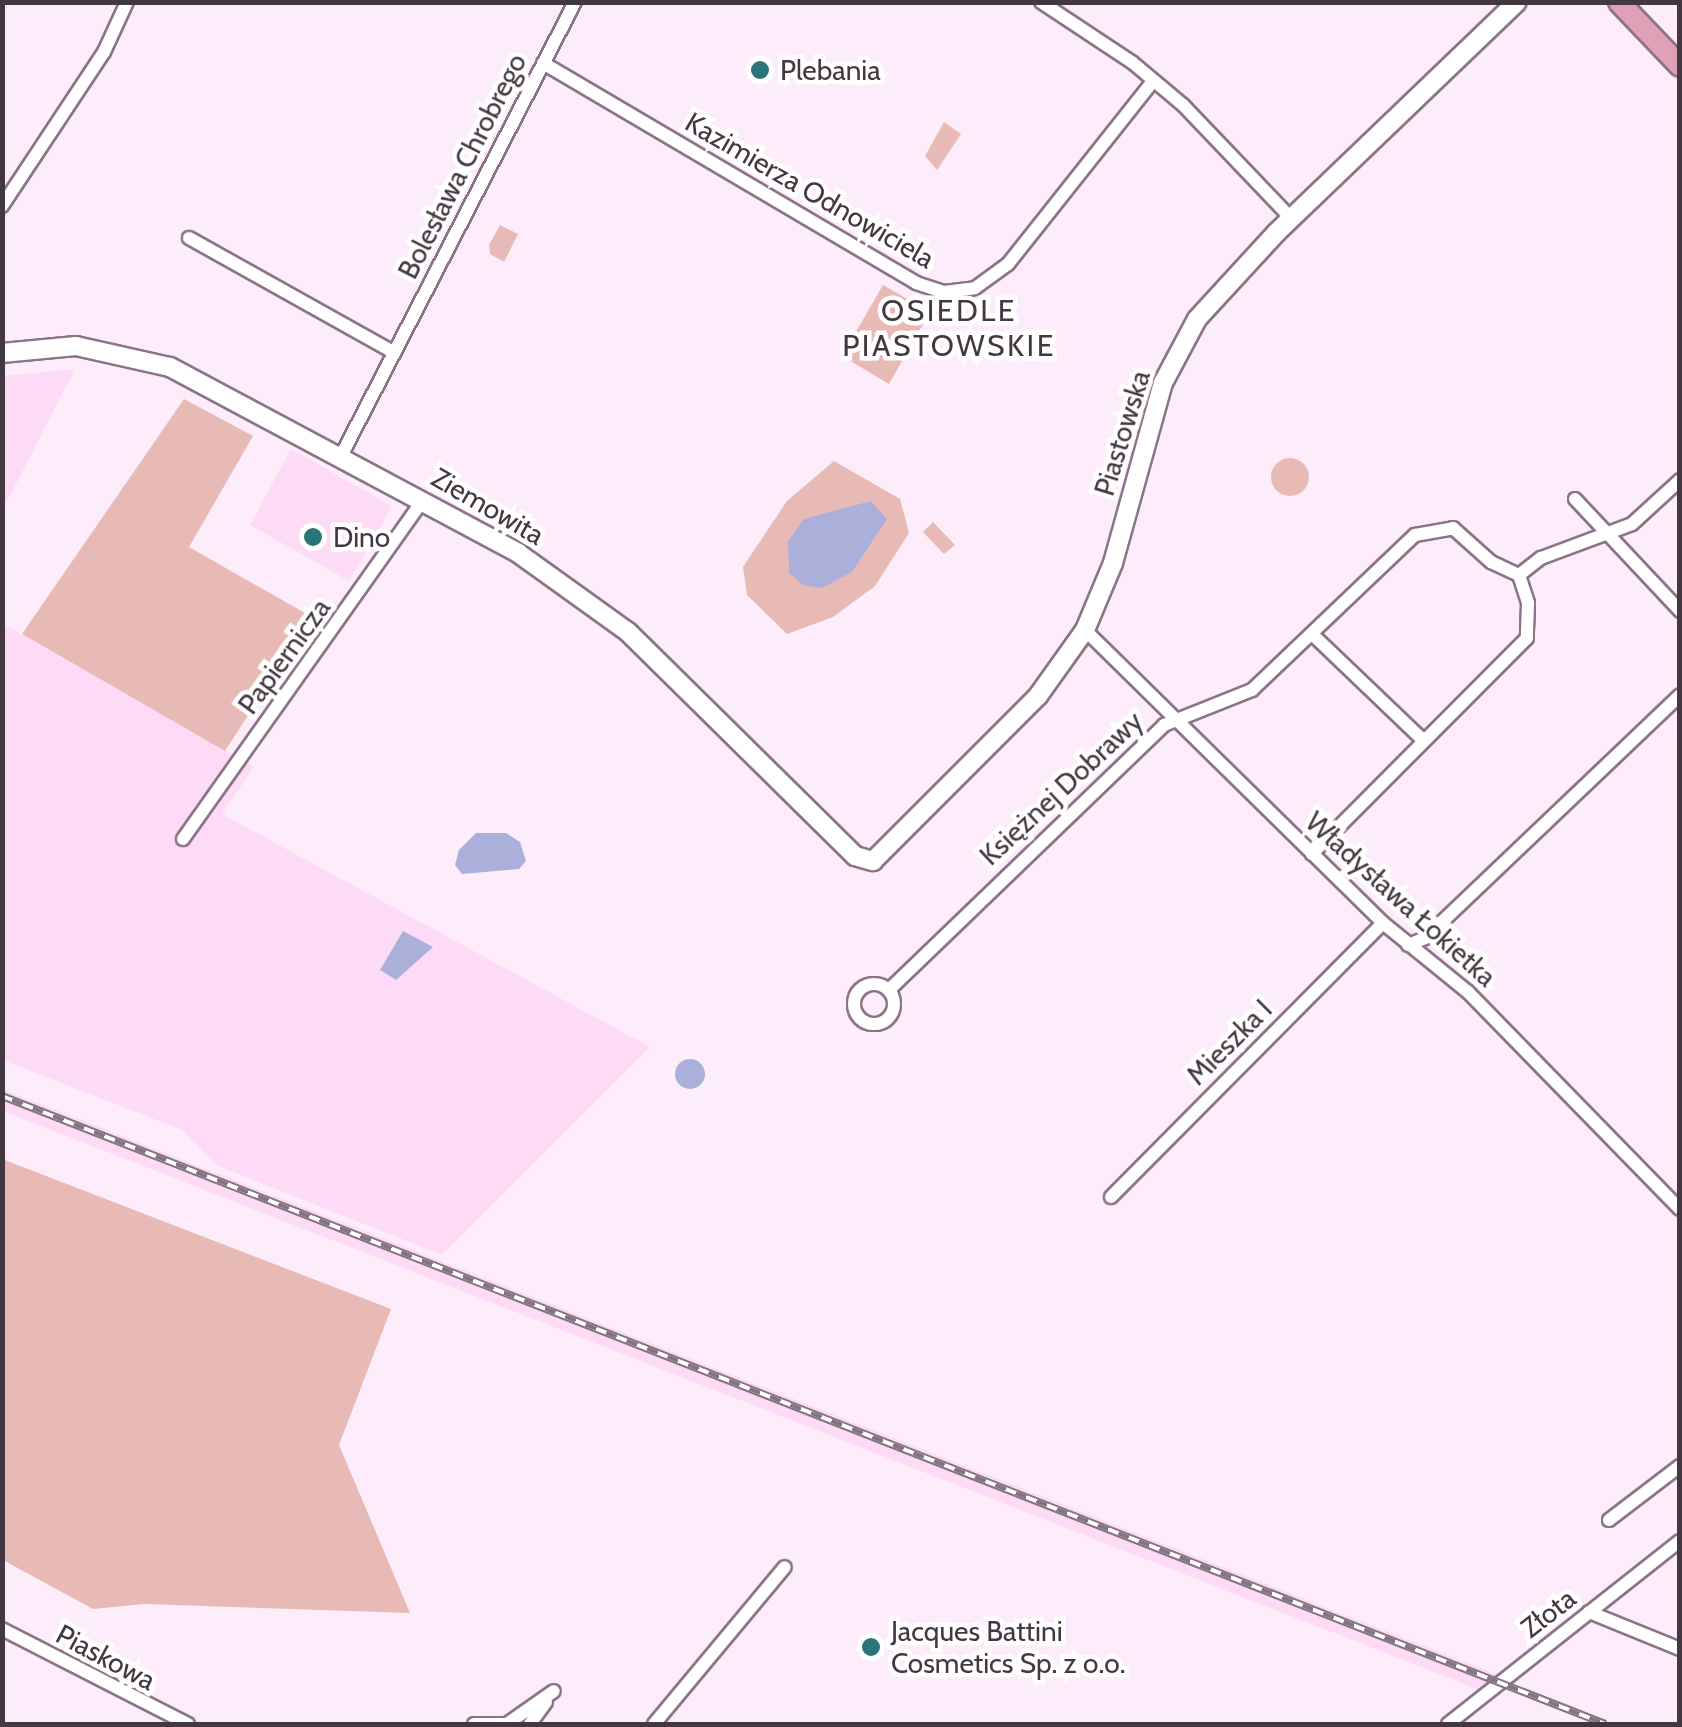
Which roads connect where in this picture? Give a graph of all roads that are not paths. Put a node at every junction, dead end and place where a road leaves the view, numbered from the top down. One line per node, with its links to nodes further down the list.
1 (127, 2): 9 (street)
2 (575, 2): 6 (street, Bolesława Chrobrego)
3 (1040, 2): 8 (street)
4 (1517, 2): 10 (street, Piastowska)
5 (1620, 2): 7 (main road)
6 (543, 63): 8 (street, Kazimierza Odnowiciela); 12 (street, Bolesława Chrobrego)
7 (1680, 66)
8 (1154, 81): 10 (street)
9 (2, 206)
10 (1292, 218): 21 (street, Piastowska)
11 (189, 238): 12 (street)
12 (394, 352): 14 (street, Bolesława Chrobrego)
13 (2, 354): 14 (street, Ziemowita)
14 (341, 456): 17 (street, Ziemowita)
15 (1680, 480): 18 (street)
16 (1575, 499): 18 (street)
17 (423, 500): 26 (street, Papiernicza); 28 (street, Ziemowita)
18 (1607, 537): 19 (street); 20 (street)
19 (1519, 575): 22 (street, Księżnej Dobrawy); 25 (street)
20 (1680, 610)
21 (1085, 630): 24 (street, Władysława Łokietka); 28 (street, Piastowska)
22 (1312, 634): 24 (street, Księżnej Dobrawy); 25 (street)
23 (1680, 695): 30 (street)
24 (1174, 719): 27 (street, Władysława Łokietka); 31 (street, Księżnej Dobrawy)
25 (1424, 741): 27 (street)
26 (183, 839)
27 (1312, 854): 29 (street, Władysława Łokietka)
28 (865, 862)
29 (1383, 923): 30 (street, Władysława Łokietka); 32 (street, Mieszka I)
30 (1408, 945): 33 (street, Władysława Łokietka)
31 (892, 987)
32 (1111, 1197)
33 (1680, 1209)
34 (1680, 1466): 35 (street)
35 (1609, 1520)
36 (1680, 1540): 38 (street, Złota)
37 (785, 1567): 45 (street)
38 (1590, 1612): 40 (street); 46 (street, Złota)
39 (2, 1629): 41 (street, Piaskowa)
40 (1680, 1649)
41 (188, 1724)
42 (474, 1724): 43 (street)
43 (507, 1724): 44 (street)
44 (530, 1724)
45 (654, 1724)
46 (1448, 1724)

